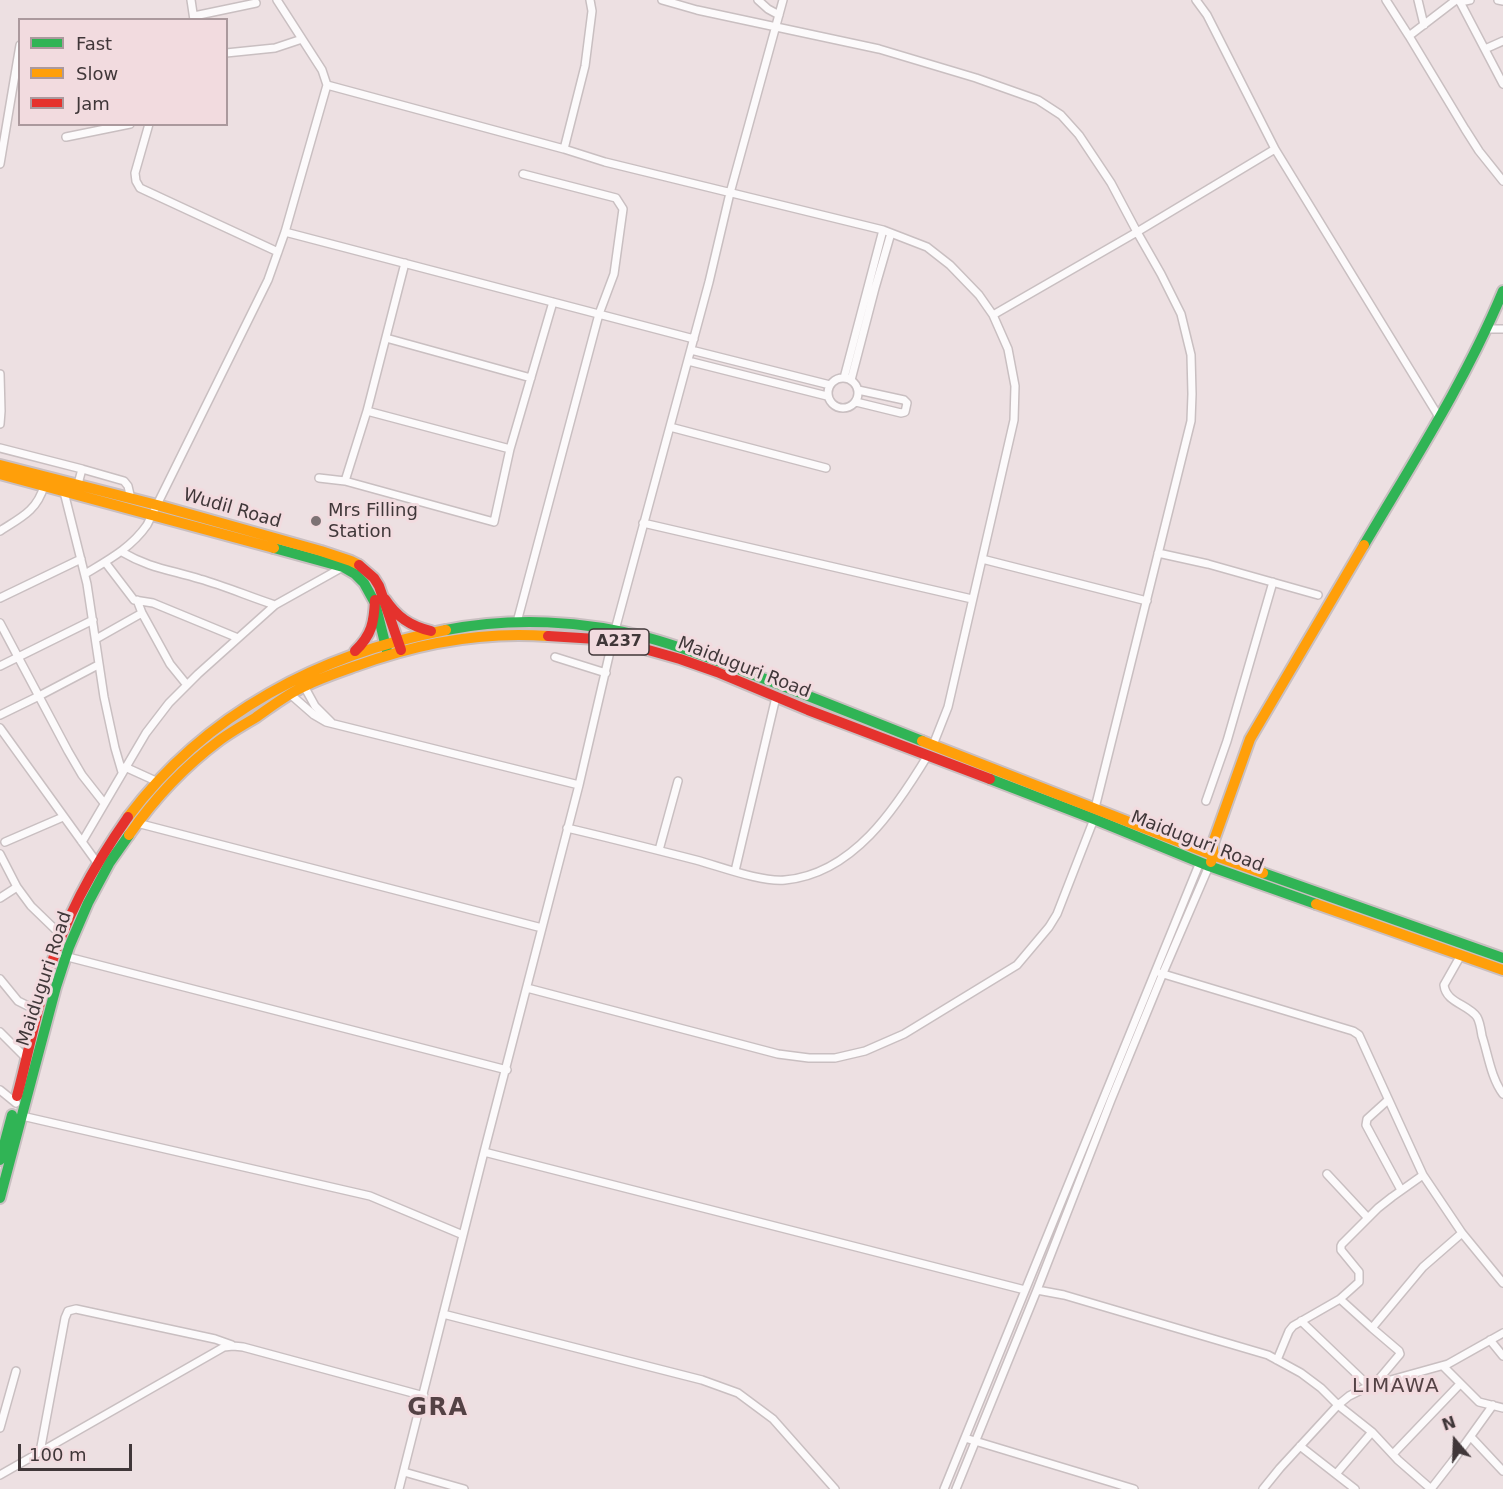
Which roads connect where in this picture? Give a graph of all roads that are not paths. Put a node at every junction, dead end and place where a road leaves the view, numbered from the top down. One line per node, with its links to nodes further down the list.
1 (191, 0): 18 (street)
2 (277, 0): 22 (street)
3 (590, 0): 32 (street)
4 (662, 0): 16 (street)
5 (694, 0): 16 (street)
6 (758, 0): 17 (street)
7 (783, 0): 17 (street)
8 (1196, 0): 33 (street)
9 (1386, 0): 21 (street)
10 (1418, 0): 19 (street)
11 (1458, 0): 12 (street); 19 (street); 24 (street)
12 (1470, 0)
13 (1498, 0): 14 (street)
14 (1503, 1)
15 (256, 3): 18 (street)
16 (697, 10): 20 (street)
17 (779, 15): 20 (street)
18 (194, 18)
19 (1424, 25): 21 (street)
20 (776, 27): 37 (street); 40 (street)
21 (1409, 36): 36 (street)
22 (302, 39): 25 (street); 28 (street)
23 (1503, 41): 24 (street)
24 (1485, 49): 27 (street)
25 (228, 53)
26 (18, 57): 34 (street)
27 (1503, 84)
28 (327, 85): 32 (street); 39 (street)
29 (120, 126): 31 (street)
30 (148, 126): 42 (street)
31 (66, 137)
32 (564, 149): 37 (street)
33 (1275, 149): 40 (street); 65 (street)
34 (0, 164)
35 (523, 174): 47 (street)
36 (1503, 181)
37 (730, 193): 38 (street); 52 (street)
38 (883, 230): 41 (street); 44 (street)
39 (285, 232): 42 (street); 43 (street)
40 (1137, 232): 48 (street); 86 (street)
41 (891, 233): 44 (street); 48 (street)
42 (278, 252): 82 (street)
43 (405, 263): 46 (street); 51 (street)
44 (871, 287): 58 (street)
45 (1503, 291): 50 (main road)
46 (553, 302): 47 (street); 57 (street)
47 (599, 314): 52 (street); 103 (street)
48 (993, 315): 89 (street)
49 (1503, 321): 50 (street)
50 (1495, 329): 65 (main road)
51 (386, 338): 57 (street); 64 (street)
52 (694, 339): 53 (street)
53 (691, 350): 54 (street); 56 (street)
54 (688, 361): 59 (street); 67 (street)
55 (0, 374): 66 (street)
56 (783, 374): 59 (street); 60 (street)
57 (531, 378): 69 (street)
58 (847, 379): 60 (street); 61 (street)
59 (780, 385): 62 (street)
60 (830, 385): 62 (street)
61 (858, 390): 63 (street); 63 (street)
62 (827, 396): 63 (street)
63 (856, 402)
64 (367, 411): 69 (street); 77 (street)
65 (1439, 417): 141 (main road)
66 (0, 424)
67 (670, 427): 72 (street); 83 (street)
68 (0, 448): 70 (street)
69 (510, 449): 77 (street)
70 (20, 454): 73 (street); 74 (street)
71 (0, 465): 73 (main road, Wudil Road)
72 (826, 468)
73 (16, 469): 78 (main road, Wudil Road)
74 (82, 469): 78 (street); 81 (street)
75 (0, 474): 79 (main road, Wudil Road)
76 (319, 478): 77 (street)
77 (345, 481)
78 (78, 484): 81 (main road, Wudil Road)
79 (44, 486): 80 (main road, Wudil Road); 84 (street)
80 (64, 492): 82 (main road, Wudil Road); 88 (street)
81 (131, 499): 82 (main road, Wudil Road)
82 (154, 510): 85 (street); 87 (main road, Wudil Road)
83 (644, 523): 97 (street); 106 (street)
84 (0, 531)
85 (122, 552): 90 (street); 100 (street)
86 (1158, 553): 93 (street); 99 (street)
87 (320, 555): 91 (main road, Wudil Road); 96 (main road, Wudil Road)
88 (81, 559): 92 (street); 95 (street)
89 (982, 559): 97 (street); 99 (street)
90 (105, 562): 92 (street); 98 (street)
91 (343, 567): 96 (main road, Wudil Road); 100 (street)
92 (85, 574): 102 (street)
93 (1273, 582): 94 (street); 130 (street)
94 (1318, 595)
95 (0, 598)
96 (380, 599): 105 (main road); 109 (main road, Wudil Road); 110 (main road, Wudil Road); 111 (main road)
97 (972, 599): 125 (street)
98 (137, 600): 101 (street); 107 (street)
99 (1147, 601): 132 (street)
100 (274, 605): 107 (street)
101 (142, 613): 108 (street); 117 (street)
102 (93, 620): 108 (street); 112 (street)
103 (517, 622): 105 (main road, Maiduguri Road / A237); 106 (main road, Maiduguri Road / A237)
104 (0, 623): 112 (street)
105 (439, 632): 109 (main road, Maiduguri Road / A237)
106 (614, 635): 109 (main road, Maiduguri Road / A237); 116 (street); 121 (main road, Maiduguri Road / A237); 125 (main road, Maiduguri Road / A237)
107 (238, 638): 117 (street)
108 (96, 639): 114 (street)
109 (400, 646): 110 (main road, Maiduguri Road / A237)
110 (387, 649): 111 (main road, Maiduguri Road / A237); 118 (main road, Maiduguri Road / A237)
111 (349, 656): 128 (main road, Maiduguri Road / A237)
112 (18, 657): 115 (street); 120 (street)
113 (555, 657): 116 (street)
114 (98, 665): 120 (street); 126 (street)
115 (0, 666)
116 (606, 673): 129 (street)
117 (187, 685): 126 (street)
118 (304, 686): 119 (main road, Maiduguri Road / A237); 123 (street)
119 (290, 694): 123 (street); 135 (main road, Maiduguri Road / A237)
120 (39, 696): 122 (street); 131 (street)
121 (776, 697): 125 (main road, Maiduguri Road / A237); 143 (street)
122 (0, 715)
123 (333, 723): 129 (street)
124 (0, 728): 133 (street)
125 (930, 751): 132 (main road, Maiduguri Road / A237); 134 (main road, Maiduguri Road / A237); 143 (street)
126 (124, 769): 128 (street); 131 (street)
127 (678, 781): 139 (street)
128 (158, 782): 142 (main road, Maiduguri Road / A237)
129 (579, 785): 136 (street)
130 (1206, 801)
131 (104, 802): 138 (street)
132 (1095, 808): 141 (main road, Maiduguri Road / A237)
133 (63, 817): 137 (street); 138 (street)
134 (1094, 819): 141 (main road, Maiduguri Road / A237); 154 (street)
135 (137, 823): 146 (street); 148 (main road, Maiduguri Road / A237)
136 (567, 828): 139 (street); 146 (street)
137 (5, 842)
138 (82, 842): 142 (street)
139 (659, 850): 143 (street)
140 (0, 854): 144 (street)
141 (1206, 859): 149 (main road, Maiduguri Road / A237); 150 (main road, Maiduguri Road / A237); 152 (street)
142 (98, 864): 147 (main road, Maiduguri Road / A237)
143 (735, 871)
144 (17, 887): 145 (street); 147 (street)
145 (0, 898)
146 (542, 928): 154 (street)
147 (62, 936): 148 (main road, Maiduguri Road / A237)
148 (61, 955): 155 (main road, Maiduguri Road / A237); 158 (street); 163 (main road, Maiduguri Road / A237)
149 (1461, 955): 151 (main road, Maiduguri Road / A237); 160 (street)
150 (1503, 958)
151 (1503, 970)
152 (1159, 972): 161 (street); 175 (street); 176 (street)
153 (0, 979): 155 (street)
154 (527, 988): 158 (street)
155 (38, 1011): 157 (main road, Maiduguri Road / A237)
156 (0, 1032): 157 (street)
157 (27, 1059): 162 (main road, Maiduguri Road / A237)
158 (507, 1070): 165 (street)
159 (0, 1090): 162 (street)
160 (1503, 1094)
161 (1388, 1100): 168 (street); 169 (street)
162 (16, 1103): 164 (main road, Maiduguri Road / A237)
163 (22, 1116): 170 (main road, Maiduguri Road / A237); 173 (street)
164 (2, 1143): 166 (main road, Maiduguri Road / A237)
165 (484, 1152): 173 (street); 175 (street)
166 (0, 1160)
167 (1327, 1174): 171 (street)
168 (1423, 1175): 169 (street); 172 (street)
169 (1401, 1190): 171 (street)
170 (0, 1198)
171 (1368, 1218): 177 (street)
172 (1462, 1233): 174 (street); 180 (street)
173 (463, 1235): 178 (street)
174 (1503, 1283)
175 (1025, 1290): 197 (street)
176 (1037, 1290): 185 (street); 198 (street)
177 (1340, 1299): 179 (street); 180 (street)
178 (443, 1314): 190 (street); 209 (street)
179 (1301, 1321): 185 (street); 189 (street)
180 (1372, 1328): 189 (street)
181 (1503, 1333): 182 (street)
182 (1491, 1340): 184 (street); 186 (street)
183 (233, 1346): 190 (street); 200 (street); 200 (street)
184 (1503, 1356)
185 (1277, 1360): 191 (street)
186 (1443, 1366): 188 (street); 189 (street)
187 (16, 1371): 194 (street)
188 (1460, 1384): 192 (street); 201 (street)
189 (1372, 1386): 191 (street)
190 (424, 1396): 203 (street)
191 (1338, 1405): 195 (street); 199 (street)
192 (1493, 1405): 193 (street); 196 (street)
193 (1503, 1408)
194 (0, 1428)
195 (1372, 1432): 201 (street); 205 (street)
196 (1471, 1437): 202 (street); 214 (street)
197 (965, 1438): 198 (street); 210 (street)
198 (976, 1442): 211 (street); 212 (street)
199 (1300, 1446): 205 (street); 213 (street)
200 (40, 1452): 204 (street)
201 (1393, 1454): 214 (street)
202 (1503, 1470)
203 (404, 1472): 207 (street); 208 (street)
204 (0, 1474)
205 (1336, 1474): 206 (street)
206 (1351, 1488)
207 (399, 1489)
208 (464, 1489)
209 (835, 1489)
210 (944, 1489)
211 (956, 1489)
212 (1134, 1489)
213 (1263, 1489)
214 (1431, 1489)

